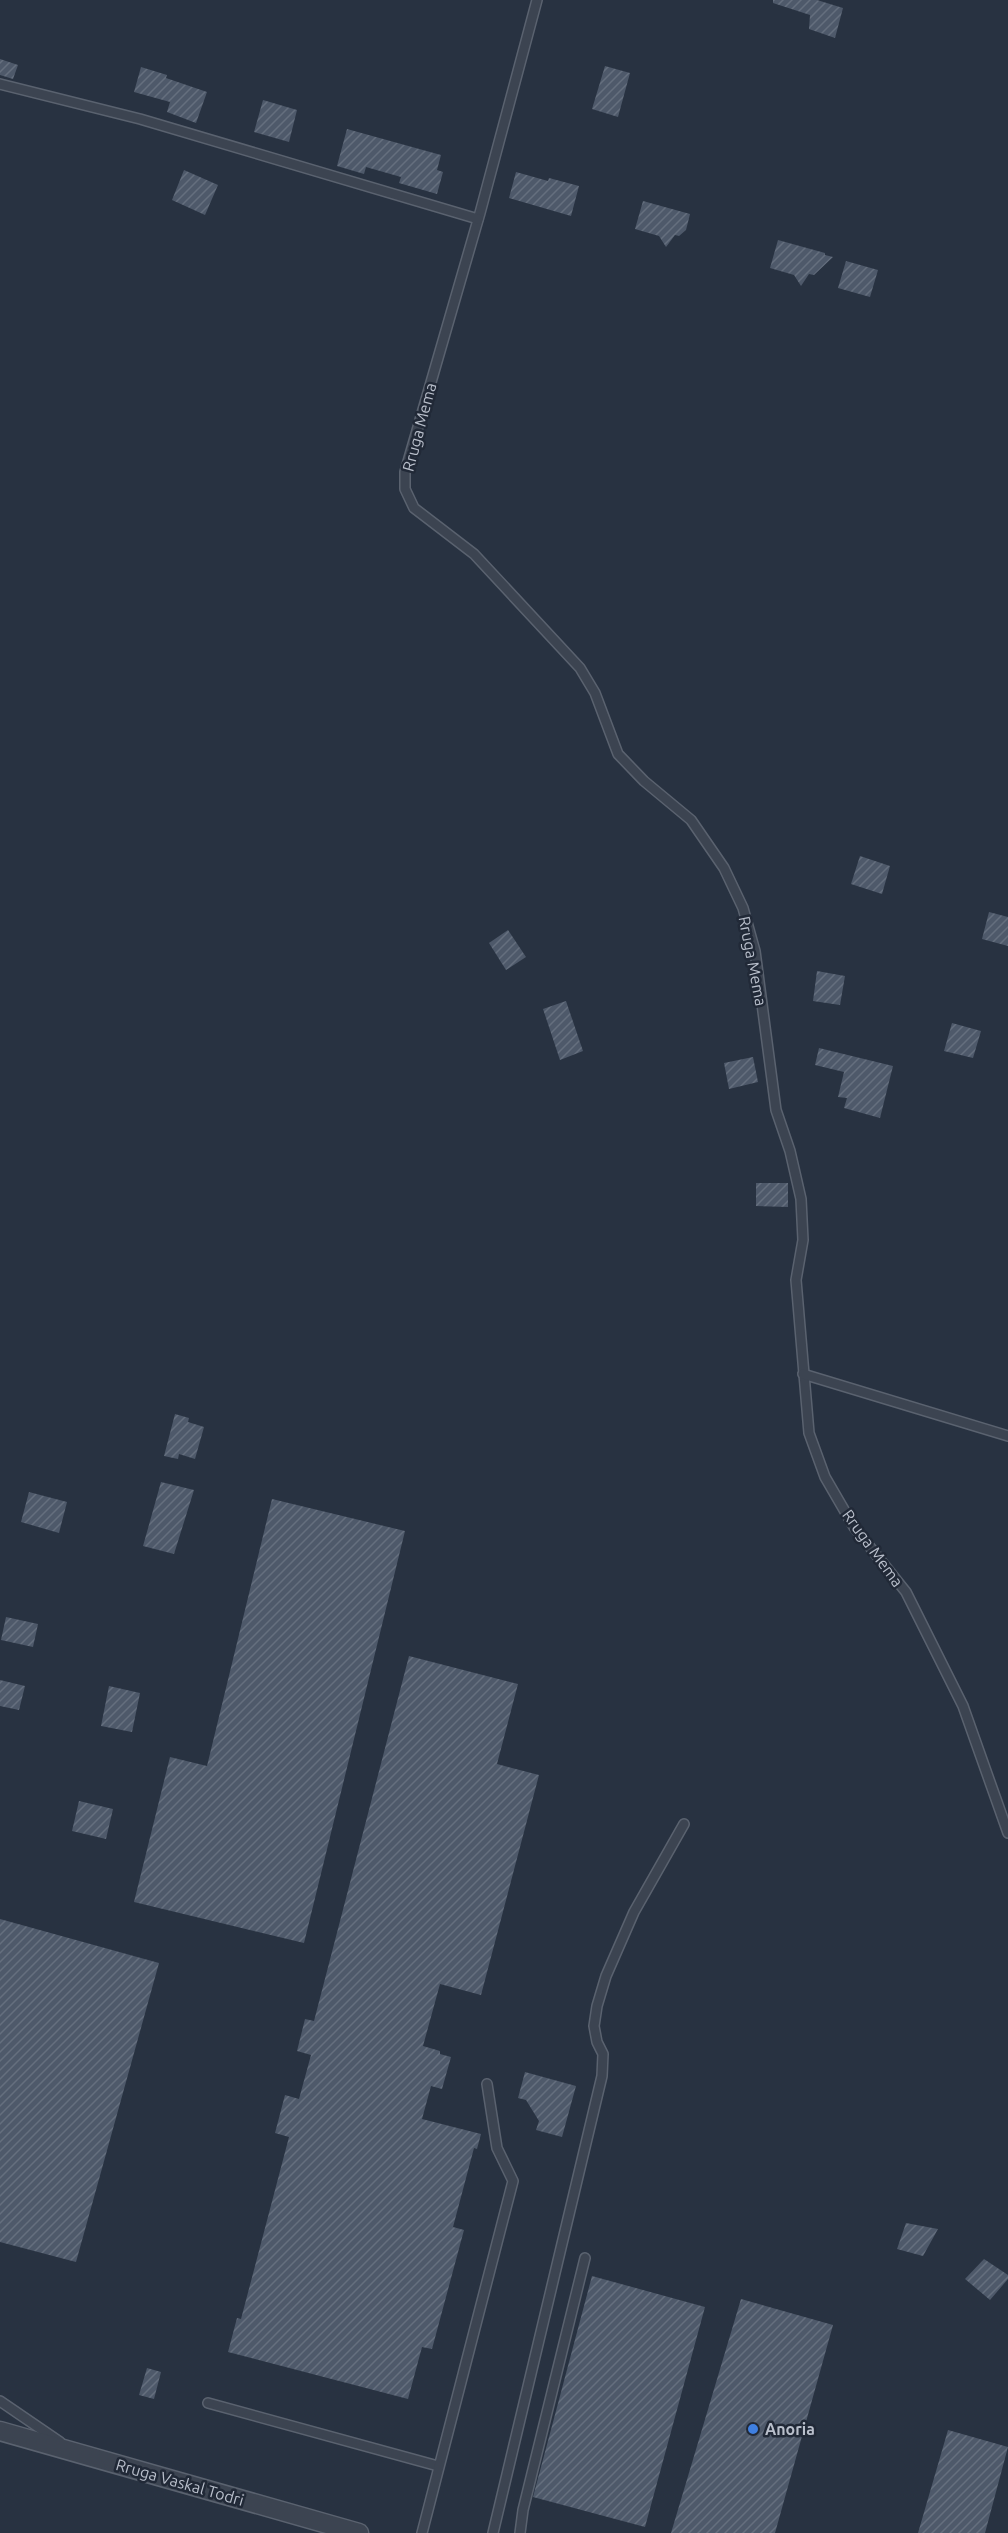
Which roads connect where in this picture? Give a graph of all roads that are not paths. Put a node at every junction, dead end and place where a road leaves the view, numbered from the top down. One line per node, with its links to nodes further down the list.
1 (537, 0): 3 (lane, Rruga Mema)
2 (0, 84): 3 (lane)
3 (478, 219): 4 (lane, Rruga Mema)
4 (803, 1374): 5 (lane); 7 (lane, Rruga Mema)
5 (1008, 1436)
6 (684, 1824): 17 (lane)
7 (1008, 1833)
8 (487, 2084): 14 (lane)
9 (585, 2258): 18 (lane)
10 (0, 2401): 13 (lane)
11 (207, 2403): 14 (lane)
12 (0, 2431): 13 (street, Rruga Vaskal Todri)
13 (74, 2452): 15 (street, Rruga Vaskal Todri)
14 (438, 2466): 16 (lane)
15 (359, 2533)
16 (422, 2533)
17 (493, 2533)
18 (520, 2533)

